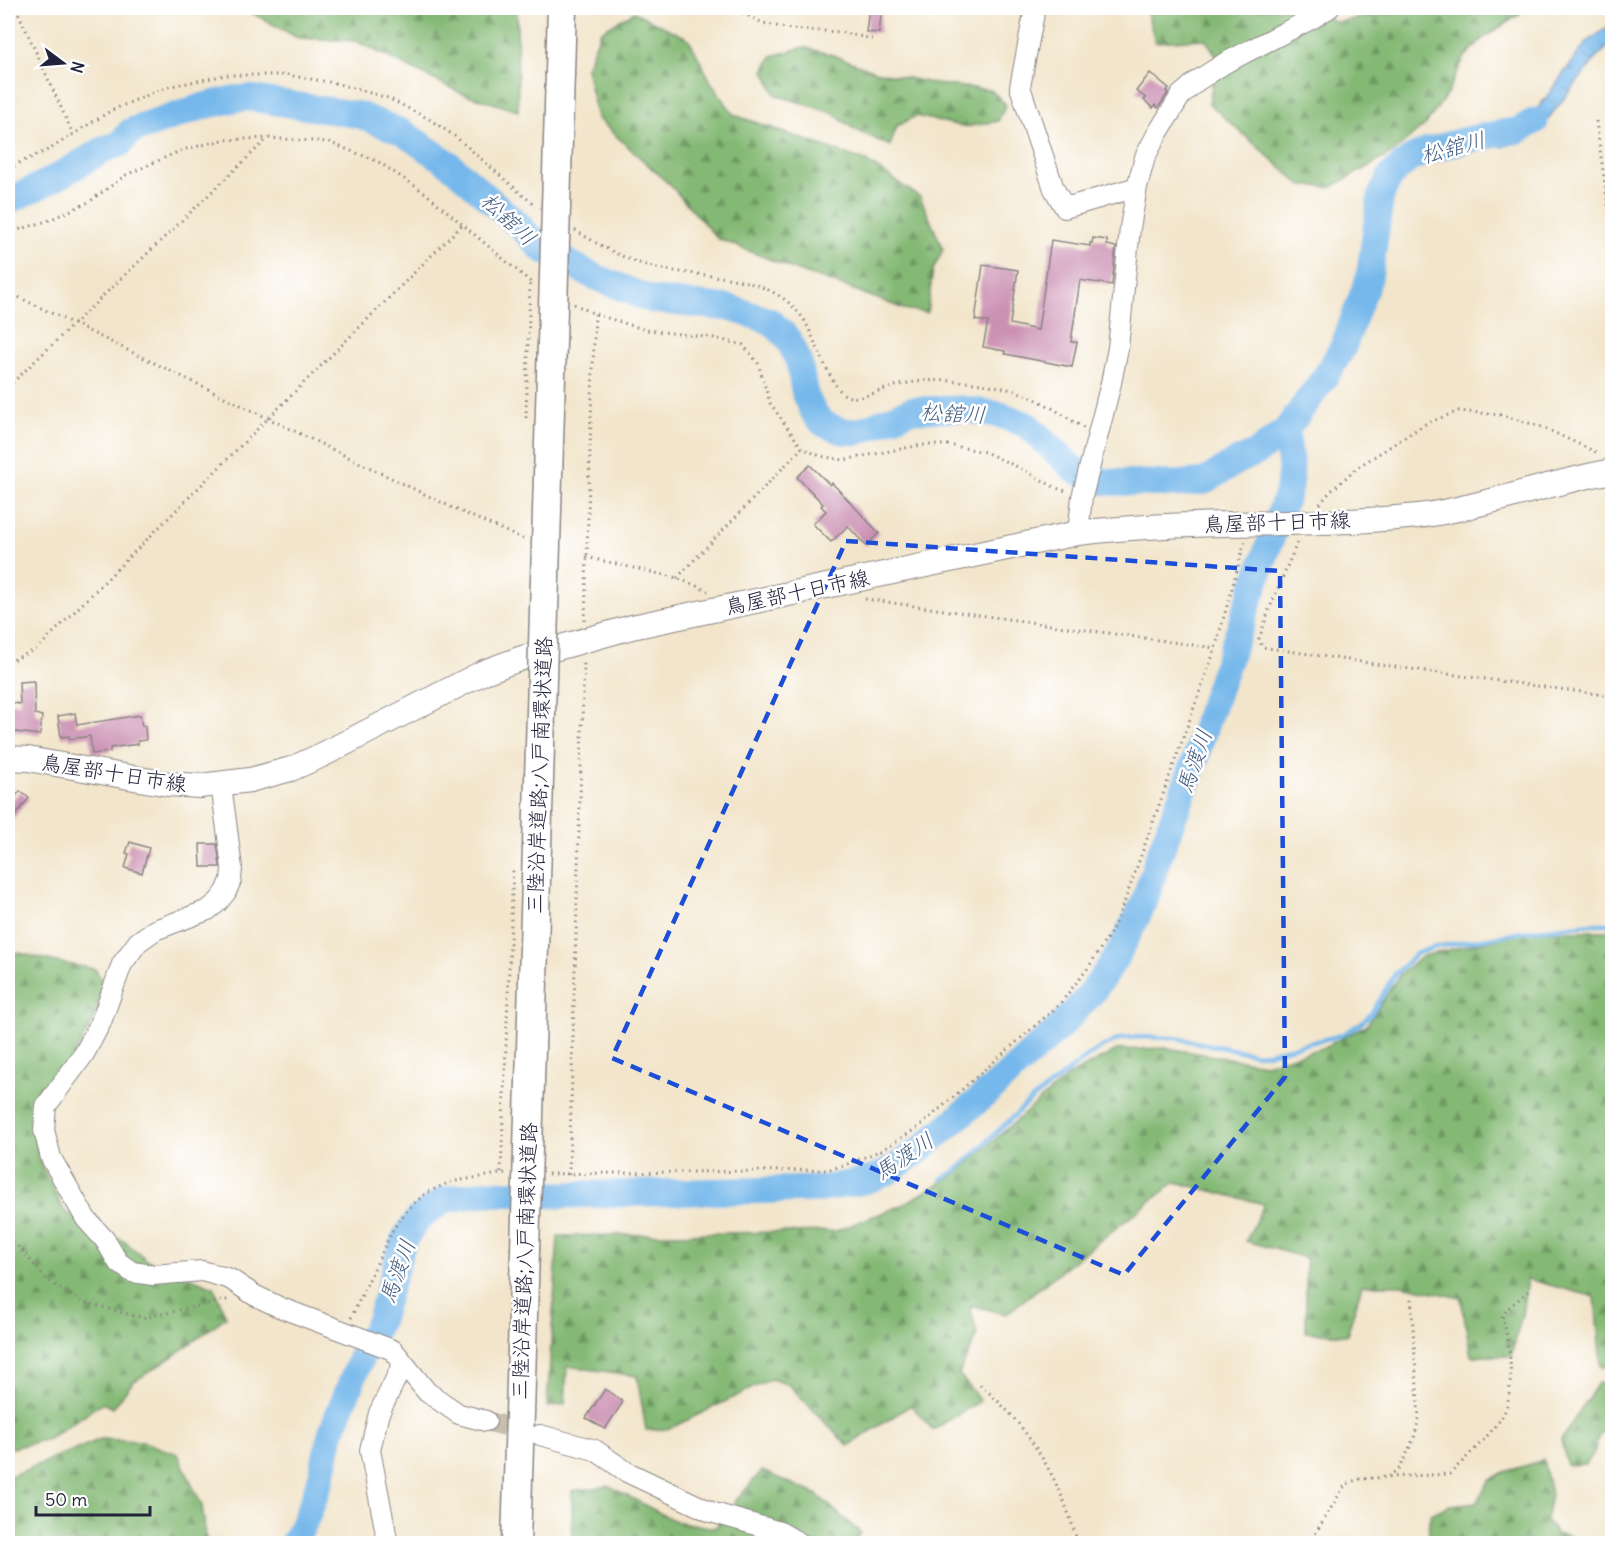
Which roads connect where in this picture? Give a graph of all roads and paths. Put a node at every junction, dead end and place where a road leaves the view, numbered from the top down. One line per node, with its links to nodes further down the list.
1 (16, 8): 8 (path)
2 (562, 8): 52 (highway, 三陸沿岸道路;八戸南環状道路, bridge)
3 (732, 8): 6 (path)
4 (1035, 8): 10 (street)
5 (1329, 8): 10 (street)
6 (872, 39)
7 (1596, 121): 13 (path)
8 (74, 134)
9 (268, 138): 11 (path); 12 (path); 16 (path)
10 (1137, 187): 21 (street)
11 (463, 224): 14 (path); 18 (path)
12 (8, 232)
13 (1612, 234)
14 (530, 282)
15 (8, 292): 16 (path)
16 (72, 324): 17 (path); 18 (path)
17 (8, 387)
18 (268, 417): 25 (path); 32 (path)
19 (802, 448): 21 (path); 26 (path); 27 (path)
20 (1607, 463): 22 (main road, 鳥屋部十日市線); 22 (path)
21 (1082, 494): 24 (street)
22 (1304, 521): 23 (main road, 鳥屋部十日市線); 33 (path)
23 (1256, 523): 24 (main road, 鳥屋部十日市線); 31 (path)
24 (1078, 533): 29 (main road, 鳥屋部十日市線)
25 (523, 540)
26 (586, 557): 27 (path); 30 (path)
27 (677, 578): 29 (path)
28 (863, 598): 31 (path)
29 (723, 608): 30 (main road, 鳥屋部十日市線)
30 (585, 639): 35 (main road, 鳥屋部十日市線); 40 (path)
31 (1215, 648): 40 (path)
32 (8, 663)
33 (1612, 696)
34 (8, 758): 35 (main road, 鳥屋部十日市線)
35 (221, 784): 43 (street)
36 (513, 865): 37 (path)
37 (501, 1172): 38 (path); 45 (path)
38 (512, 1173)
39 (546, 1174): 40 (path)
40 (569, 1175)
41 (8, 1239): 43 (path)
42 (1530, 1290): 50 (path)
43 (254, 1295): 45 (street)
44 (1411, 1298): 50 (path)
45 (350, 1333): 46 (street)
46 (403, 1364): 48 (street); 51 (street)
47 (980, 1385): 54 (path)
48 (486, 1421)
49 (540, 1435): 53 (street)
50 (1388, 1477): 55 (path)
51 (388, 1544)
52 (516, 1544)
53 (801, 1544)
54 (1078, 1544)
55 (1309, 1544)

